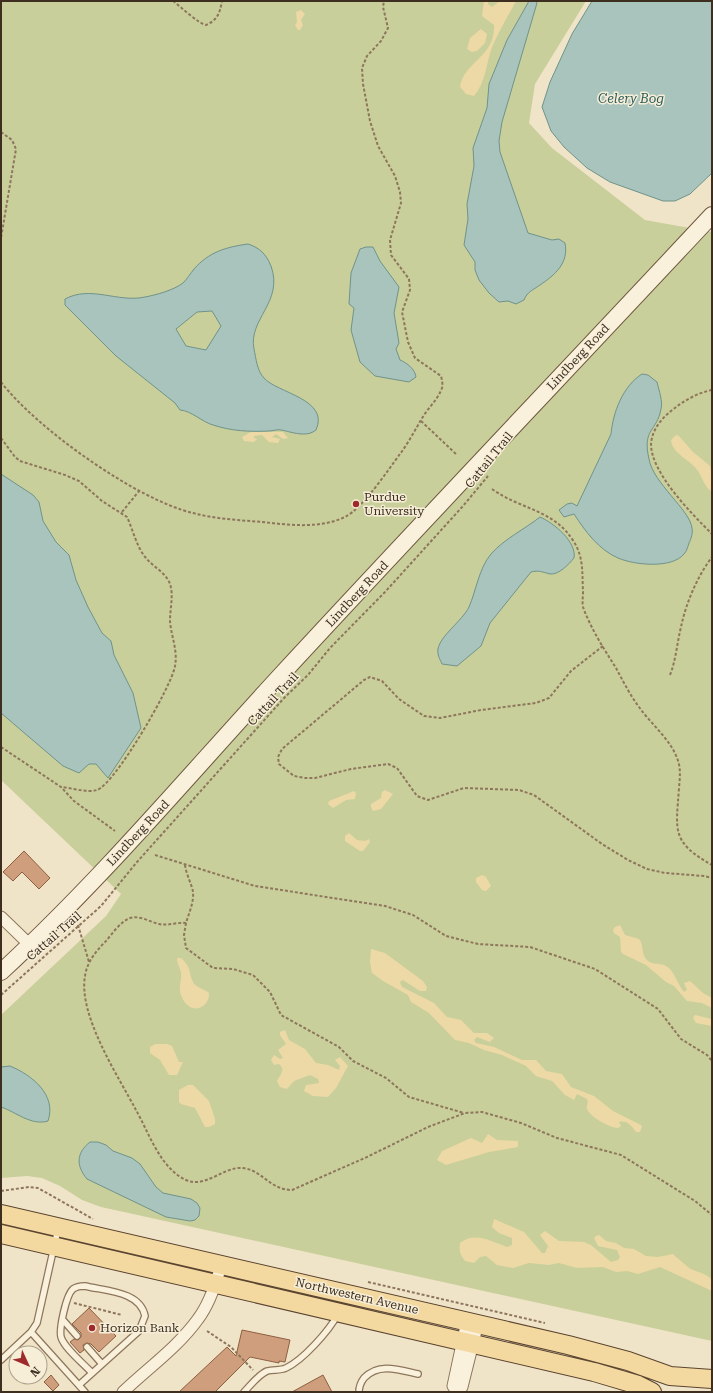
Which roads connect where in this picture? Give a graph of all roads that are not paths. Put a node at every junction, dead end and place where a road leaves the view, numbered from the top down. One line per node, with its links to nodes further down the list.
1 (712, 216): 3 (main road, Lindberg Road)
2 (1, 917): 3 (street)
3 (30, 945): 4 (main road, Lindberg Road)
4 (1, 972)
5 (1, 1214): 6 (main road, Northwestern Avenue)
6 (59, 1227): 8 (lane); 9 (main road, Northwestern Avenue)
7 (1, 1234): 8 (main road, Northwestern Avenue)
8 (54, 1247): 10 (main road, Northwestern Avenue); 14 (lane)
9 (221, 1265): 10 (street); 13 (main road, Northwestern Avenue)
10 (216, 1285): 11 (main road, Northwestern Avenue); 24 (street)
11 (338, 1314): 16 (main road, Northwestern Avenue); 26 (lane)
12 (63, 1320): 15 (lane); 19 (lane); 20 (lane)
13 (472, 1322): 16 (street); 22 (main road, Northwestern Avenue)
14 (31, 1332): 18 (lane); 23 (lane)
15 (77, 1336)
16 (468, 1343): 28 (street); 29 (main road, Northwestern Avenue)
17 (87, 1347): 19 (lane)
18 (1, 1360)
19 (102, 1364): 20 (lane)
20 (92, 1373): 23 (lane)
21 (418, 1374): 27 (lane)
22 (712, 1379): 30 (main road)
23 (79, 1385): 25 (lane)
24 (127, 1391)
25 (85, 1392)
26 (244, 1392)
27 (359, 1392)
28 (457, 1392)
29 (652, 1392)
30 (692, 1392)

